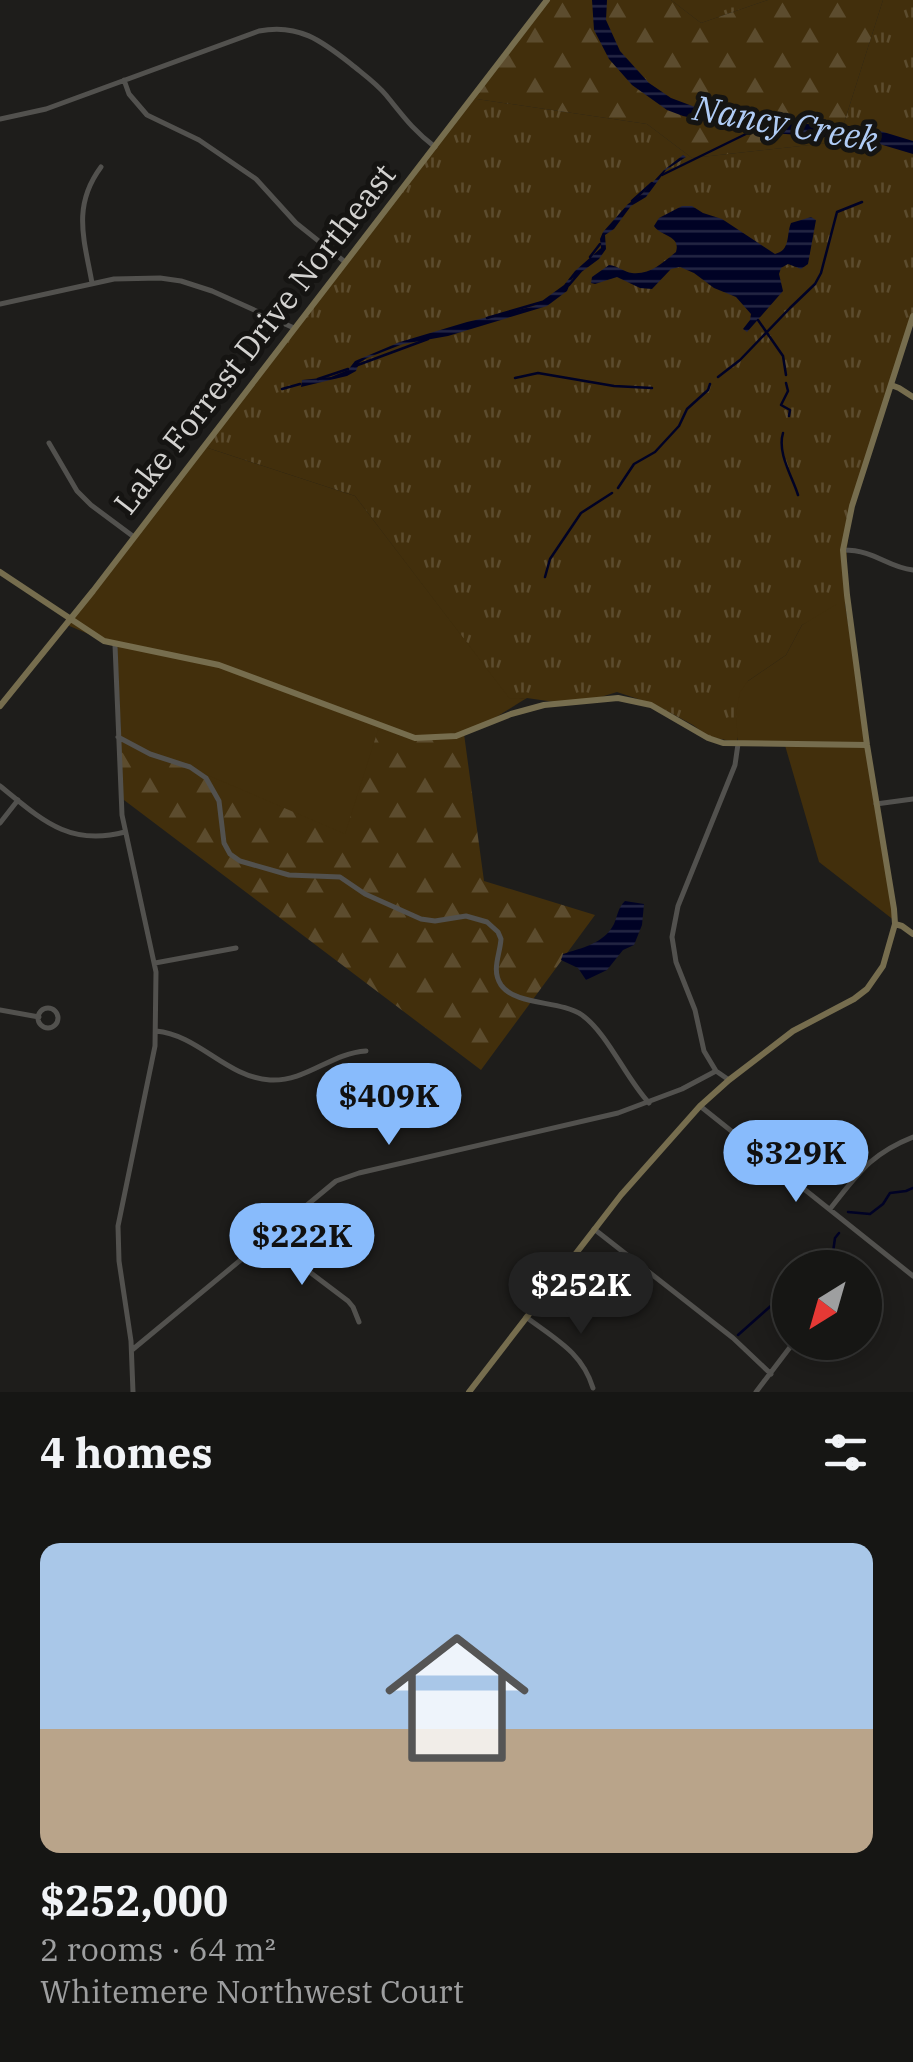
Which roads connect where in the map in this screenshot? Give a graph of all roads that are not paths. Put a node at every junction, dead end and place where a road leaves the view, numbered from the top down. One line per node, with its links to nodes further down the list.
1 (547, 0): 4 (street, Lake Forrest Drive Northeast)
2 (124, 80): 3 (street); 4 (street); 6 (street)
3 (0, 119)
4 (434, 147): 6 (street, Lake Forrest Drive Northeast)
5 (101, 167): 7 (street)
6 (345, 262): 10 (street, Lake Forrest Drive Northeast)
7 (92, 283): 8 (street); 10 (street)
8 (0, 304)
9 (913, 316): 11 (street)
10 (294, 328): 14 (street, Lake Forrest Drive Northeast)
11 (891, 386): 12 (street); 15 (street)
12 (913, 397)
13 (49, 443): 14 (street)
14 (134, 537): 18 (street, Lake Forrest Drive Northeast)
15 (843, 550): 16 (street); 23 (street)
16 (913, 570)
17 (0, 572): 18 (street)
18 (69, 620): 19 (street); 20 (street, Lake Forrest Drive Northeast)
19 (115, 644): 21 (street); 22 (street)
20 (0, 706)
21 (118, 737): 29 (street); 40 (street)
22 (738, 744): 23 (street); 38 (street)
23 (867, 745): 27 (street)
24 (0, 786): 26 (street)
25 (913, 799): 27 (street)
26 (18, 800): 28 (street); 29 (street)
27 (876, 804): 30 (street)
28 (0, 823)
29 (125, 832): 33 (street)
30 (895, 924): 31 (street); 39 (street)
31 (913, 934)
32 (236, 948): 33 (street)
33 (155, 963): 36 (street)
34 (0, 1010): 35 (street)
35 (38, 1017)
36 (156, 1031): 37 (street); 49 (street)
37 (366, 1051)
38 (716, 1071): 39 (street); 40 (street)
39 (728, 1080): 41 (street)
40 (649, 1102): 45 (street)
41 (700, 1106): 43 (street); 44 (street)
42 (913, 1137): 43 (street)
43 (830, 1210): 46 (street)
44 (594, 1229): 47 (street); 51 (street)
45 (266, 1239): 48 (street); 49 (street)
46 (913, 1276)
47 (526, 1318): 52 (street); 54 (street)
48 (359, 1322)
49 (132, 1350): 53 (street)
50 (781, 1360): 51 (street)
51 (771, 1374): 55 (street)
52 (593, 1388)
53 (134, 1392)
54 (469, 1392)
55 (756, 1392)

